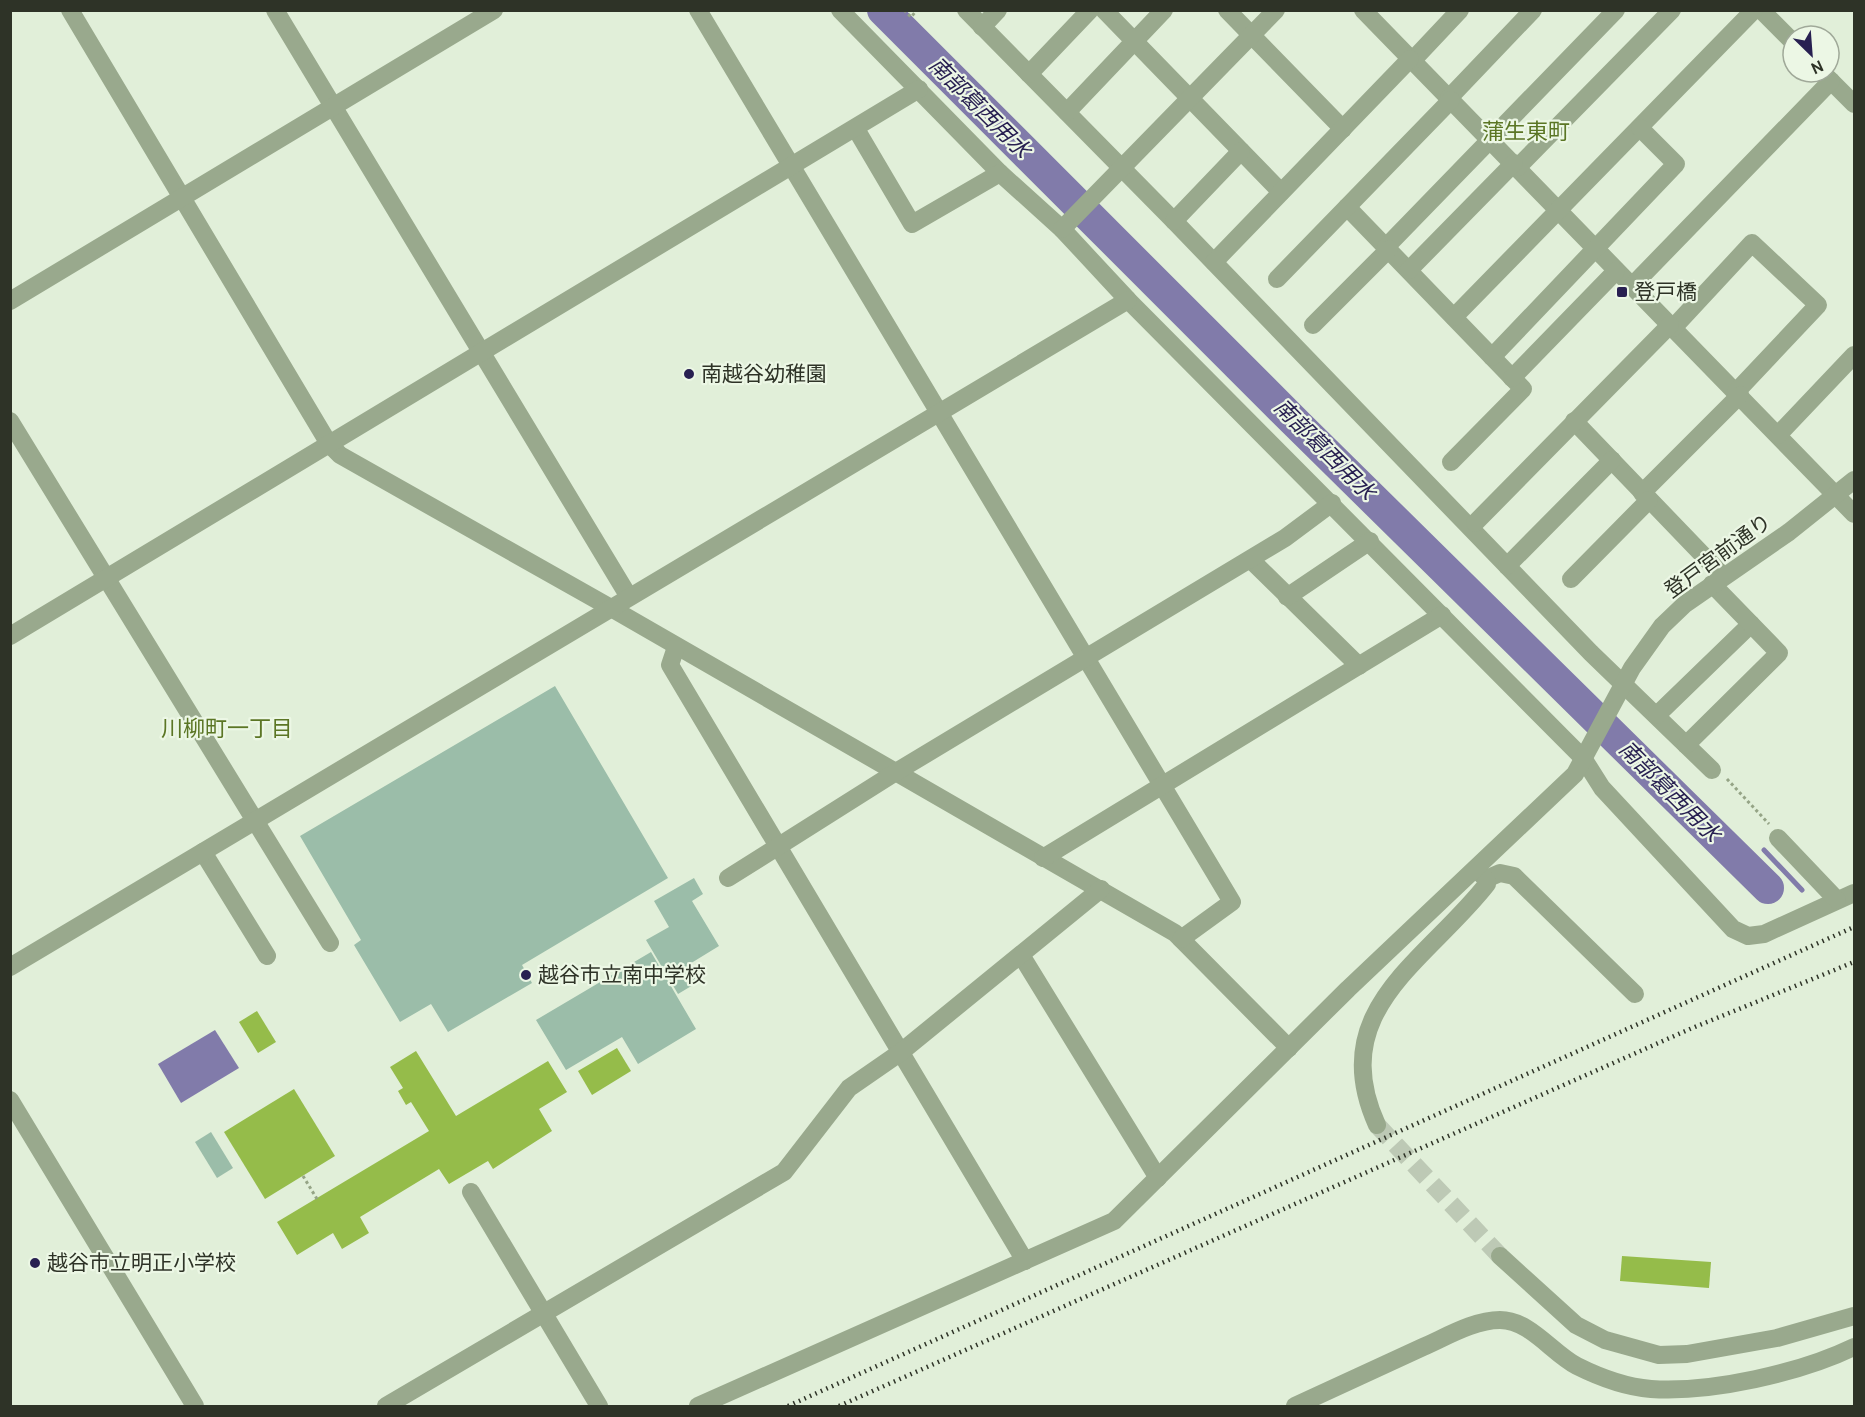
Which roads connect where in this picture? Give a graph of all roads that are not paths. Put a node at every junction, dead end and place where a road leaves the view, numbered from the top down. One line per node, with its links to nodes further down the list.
1 (70, 10): 43 (street)
2 (275, 10): 31 (street)
3 (494, 10): 31 (street)
4 (698, 10): 39 (street)
5 (840, 10): 27 (street)
6 (966, 10): 19 (street)
7 (998, 10): 19 (street)
8 (1090, 10): 24 (street)
9 (1104, 10): 22 (street)
10 (1164, 10): 22 (street)
11 (1227, 10): 21 (street)
12 (1276, 10): 21 (street)
13 (1460, 10): 23 (street)
14 (1533, 10): 29 (street)
15 (1616, 10): 36 (street)
16 (1672, 10): 38 (street)
17 (1767, 12): 20 (street); 33 (street)
18 (1371, 13): 23 (street)
19 (982, 27): 24 (street)
20 (1781, 28)
21 (1252, 36): 28 (street); 35 (street)
22 (1134, 42): 28 (street); 32 (street)
23 (1411, 60): 29 (street); 35 (street)
24 (1029, 74): 32 (street)
25 (1819, 84): 54 (street)
26 (1834, 84): 30 (street)
27 (919, 89): 34 (street); 41 (street)
28 (1190, 99): 37 (street); 40 (street)
29 (1450, 99): 36 (street); 44 (street)
30 (1854, 104)
31 (334, 106): 43 (street); 60 (street)
32 (1067, 112): 40 (street)
33 (1640, 128): 45 (street); 49 (street)
34 (856, 129): 39 (street); 41 (street)
35 (1343, 129): 42 (street)
36 (1491, 140): 38 (street); 48 (street)
37 (1241, 151): 42 (street); 46 (street)
38 (1516, 165): 45 (street); 51 (street)
39 (792, 167): 60 (street); 65 (street)
40 (1122, 168): 46 (street); 47 (street)
41 (1000, 173): 47 (street)
42 (1281, 192): 50 (street)
43 (181, 197): 56 (street); 69 (street)
44 (1347, 207): 48 (street); 53 (street)
45 (1560, 210): 49 (street); 57 (street)
46 (1174, 221): 50 (street)
47 (1065, 226): 55 (street)
48 (1388, 248): 51 (street); 58 (street)
49 (1596, 249): 52 (street); 62 (street)
50 (1214, 262): 80 (street)
51 (1409, 270): 57 (street)
52 (1617, 271): 54 (street); 63 (street)
53 (1277, 279)
54 (1632, 286): 59 (street)
55 (1128, 300): 65 (street); 75 (street)
56 (10, 301)
57 (1454, 317): 62 (street)
58 (1312, 325)
59 (1671, 326): 64 (street); 64 (street); 67 (street)
60 (479, 351): 69 (street); 84 (street)
61 (1854, 355): 68 (street)
62 (1492, 357): 63 (street)
63 (1512, 378): 71 (street)
64 (1738, 394): 68 (street); 74 (street)
65 (938, 413): 84 (street); 91 (street)
66 (10, 421): 81 (street)
67 (1574, 421): 70 (street); 77 (street)
68 (1778, 435): 73 (street)
69 (329, 444): 81 (street); 86 (street)
70 (1612, 460): 74 (street); 80 (street)
71 (1452, 462)
72 (1854, 480): 73 (street, 登戸宮前通り)
73 (1837, 496): 76 (street); 83 (street, 登戸宮前通り)
74 (1646, 497): 82 (street); 83 (street)
75 (1332, 503): 78 (street); 79 (street)
76 (1854, 514)
77 (1474, 523)
78 (1370, 541): 85 (street); 87 (street)
79 (1251, 560): 85 (street); 91 (street)
80 (1507, 566): 93 (street)
81 (106, 579): 89 (street); 100 (street)
82 (1571, 579)
83 (1718, 580): 88 (street); 93 (street, 登戸宮前通り)
84 (629, 597): 86 (street)
85 (1287, 597): 92 (street)
86 (611, 608): 90 (street); 100 (street)
87 (1442, 615): 92 (street); 96 (street)
88 (1752, 624): 94 (street); 95 (street)
89 (10, 636)
90 (676, 647): 98 (street); 102 (street)
91 (1086, 659): 98 (street); 99 (street)
92 (1359, 666): 99 (street)
93 (1625, 683): 94 (street); 96 (street)
94 (1657, 716): 95 (street)
95 (1686, 745): 97 (street)
96 (1586, 753): 105 (street); 109 (street)
97 (1712, 770)
98 (896, 772): 102 (street); 104 (street)
99 (1162, 786): 104 (street); 110 (street)
100 (257, 820): 103 (street); 111 (street)
101 (1778, 838): 109 (street)
102 (778, 844): 106 (street); 117 (street)
103 (203, 852): 113 (street); 114 (street)
104 (1043, 858): 107 (street)
105 (1481, 874): 115 (street); 116 (street); 119 (street)
106 (728, 878)
107 (1101, 889): 110 (street); 112 (street)
108 (1854, 892): 109 (street)
109 (1834, 902)
110 (1181, 939): 116 (street)
111 (330, 943)
112 (1021, 955): 117 (street); 120 (street)
113 (267, 956)
114 (10, 967)
115 (1635, 994)
116 (1289, 1048): 120 (street)
117 (901, 1052): 123 (street); 124 (street)
118 (10, 1100): 127 (street)
119 (1377, 1125)
120 (1158, 1178): 123 (street)
121 (471, 1192): 124 (street)
122 (1500, 1256): 125 (street)
123 (1025, 1262): 130 (street)
124 (544, 1312): 128 (street); 129 (street)
125 (1854, 1316)
126 (1854, 1347): 131 (street)
127 (195, 1407)
128 (386, 1407)
129 (599, 1407)
130 (698, 1407)
131 (1295, 1407)

